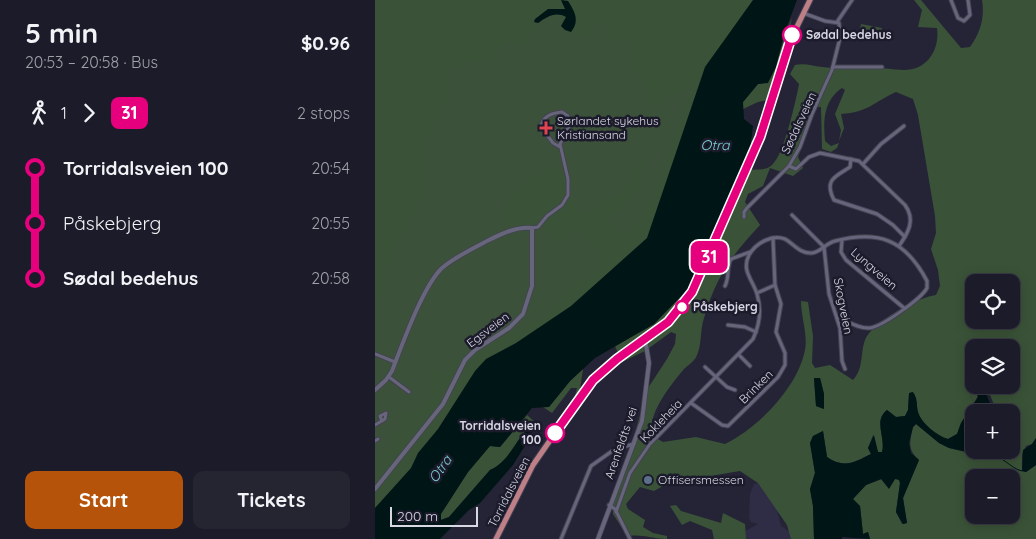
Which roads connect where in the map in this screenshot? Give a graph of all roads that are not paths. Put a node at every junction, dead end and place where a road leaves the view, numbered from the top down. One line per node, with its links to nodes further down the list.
1 (810, 0): 5 (main road, Torridalsveien)
2 (852, 0): 6 (street)
3 (951, 0): 4 (street)
4 (968, 0)
5 (803, 12): 6 (street); 30 (main road, Torridalsveien)
6 (837, 22): 7 (street, Sødalsveien)
7 (833, 67): 8 (street); 13 (street, Sødalsveien)
8 (883, 67)
9 (904, 126): 12 (street)
10 (560, 147): 10 (street); 16 (street)
11 (850, 158): 12 (street); 13 (street); 17 (street)
12 (863, 164): 17 (street)
13 (789, 166): 15 (street, Sødalsveien)
14 (792, 215): 21 (street)
15 (744, 217)
16 (532, 228): 33 (street); 46 (street, Egsveien)
17 (905, 236): 20 (street)
18 (773, 238): 21 (street); 22 (street); 23 (street, Brinken)
19 (841, 240): 20 (street); 21 (street); 26 (street, Lyngveien)
20 (899, 246): 26 (street)
21 (824, 247): 27 (street, Skogveien)
22 (751, 252): 24 (street); 25 (street)
23 (775, 285): 25 (street); 42 (street, Brinken)
24 (725, 286)
25 (757, 293): 29 (street)
26 (904, 308): 27 (street)
27 (837, 317): 36 (street, Skogveien)
28 (728, 326): 29 (street)
29 (757, 332): 32 (street, Kokleheia)
30 (643, 341): 45 (street, Arenfeldts vei); 49 (main road, Torridalsveien)
31 (375, 355): 33 (street)
32 (739, 355): 34 (street); 38 (street, Kokleheia)
33 (395, 362): 37 (street)
34 (750, 366)
35 (705, 367): 38 (street)
36 (845, 369)
37 (389, 377): 39 (street); 41 (street)
38 (717, 378): 40 (street); 42 (street, Kokleheia)
39 (375, 390)
40 (735, 390)
41 (409, 392)
42 (691, 404): 48 (street, Kokleheia)
43 (382, 421): 44 (street)
44 (375, 425)
45 (634, 444): 47 (street, Arenfeldts vei); 50 (street)
46 (375, 489)
47 (608, 508): 48 (street); 51 (street, Arenfeldts vei)
48 (616, 512): 52 (street)
49 (496, 539)
50 (561, 539)
51 (597, 539)
52 (630, 539)

